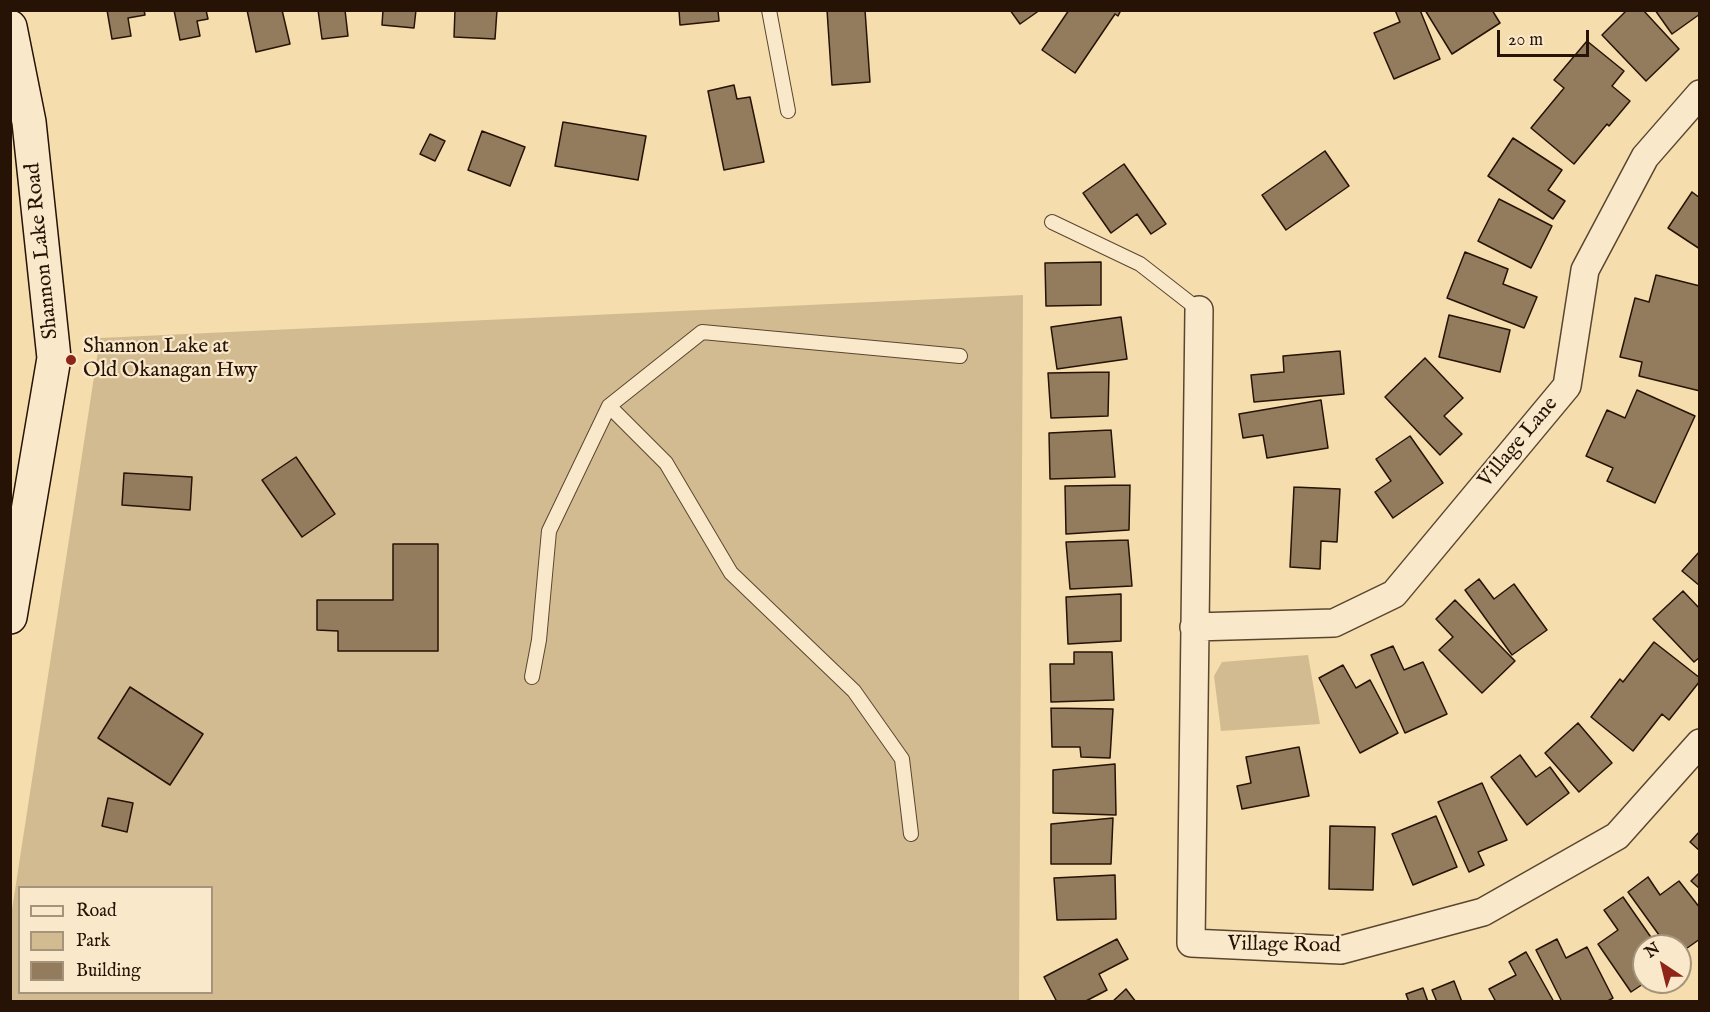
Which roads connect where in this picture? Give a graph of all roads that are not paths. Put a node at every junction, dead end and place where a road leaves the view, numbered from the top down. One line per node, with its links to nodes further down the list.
1 (769, 10): 4 (lane)
2 (10, 27): 9 (main road, Shannon Lake Road)
3 (1700, 94): 10 (street, Village Lane)
4 (788, 111)
5 (1052, 222): 6 (lane)
6 (1199, 310): 10 (street)
7 (960, 356): 8 (lane)
8 (609, 406): 11 (lane); 13 (lane)
9 (10, 616)
10 (1194, 627): 12 (street, Village Road)
11 (532, 677)
12 (1700, 743)
13 (911, 834)

